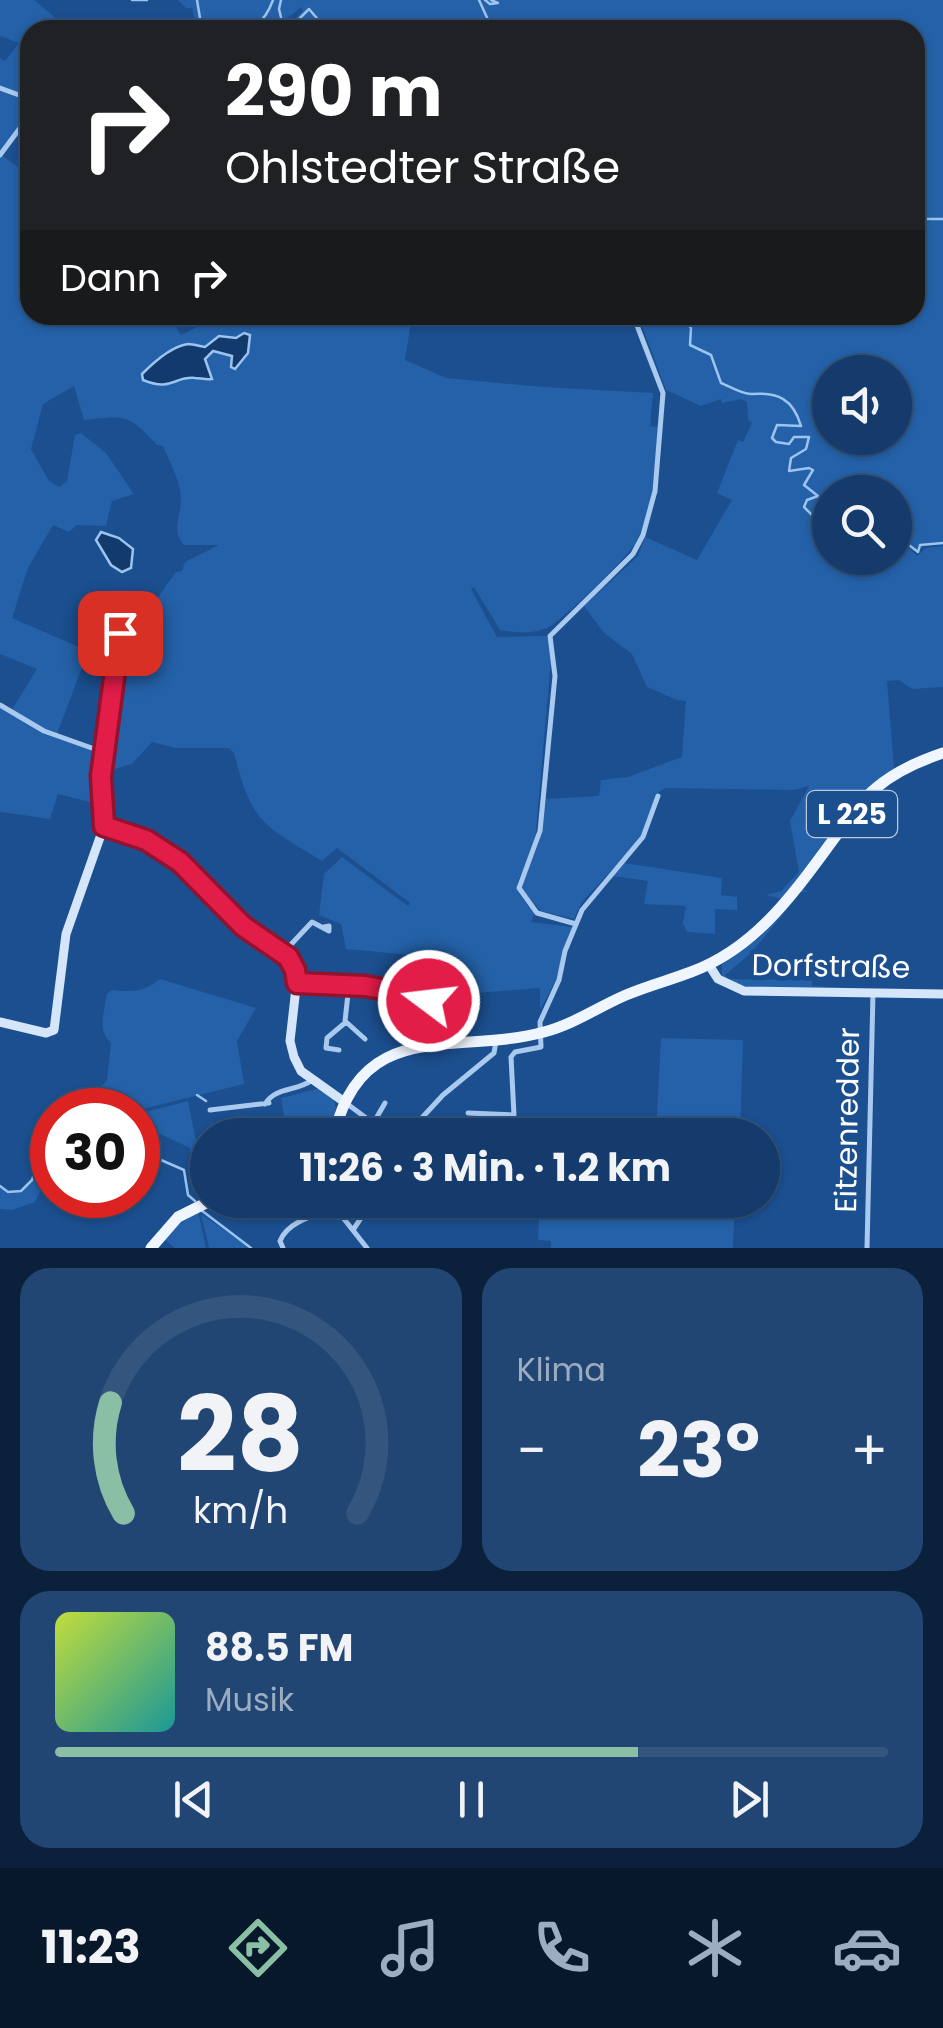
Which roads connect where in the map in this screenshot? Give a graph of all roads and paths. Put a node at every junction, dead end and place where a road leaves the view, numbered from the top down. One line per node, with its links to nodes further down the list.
1 (20, 128): 2 (street)
2 (0, 155)
3 (637, 325): 10 (street)
4 (120, 633): 6 (street)
5 (0, 705): 6 (street)
6 (103, 752): 9 (street)
7 (943, 753): 13 (main road, L 225)
8 (658, 796): 10 (street)
9 (104, 826): 12 (street); 18 (street)
10 (576, 924): 20 (street)
11 (324, 926): 12 (street)
12 (282, 953): 14 (street)
13 (712, 963): 16 (street, Dorfstraße); 20 (main road, L 225)
14 (297, 983): 15 (street); 25 (street)
15 (349, 985): 19 (street); 23 (street)
16 (873, 994): 17 (street, Dorfstraße); 44 (street, Eitzenredder)
17 (943, 994)
18 (0, 1022)
19 (346, 1022): 22 (street); 24 (street)
20 (541, 1033): 21 (main road, L 225); 29 (street)
21 (495, 1038): 23 (main road, L 225); 33 (street)
22 (365, 1039)
23 (438, 1045): 26 (main road, L 225)
24 (339, 1050)
25 (312, 1080): 26 (street); 28 (street)
26 (344, 1101): 30 (main road, L 225); 31 (street)
27 (385, 1103): 32 (street)
28 (210, 1110)
29 (468, 1113)
30 (339, 1118)
31 (368, 1118)
32 (376, 1118)
33 (421, 1118)
34 (190, 1212): 40 (main road)
35 (308, 1218): 41 (street)
36 (344, 1218): 38 (street)
37 (360, 1218): 38 (street)
38 (353, 1230): 39 (street)
39 (358, 1239): 42 (street); 43 (street)
40 (151, 1248)
41 (284, 1248)
42 (357, 1248)
43 (367, 1248)
44 (868, 1248)

